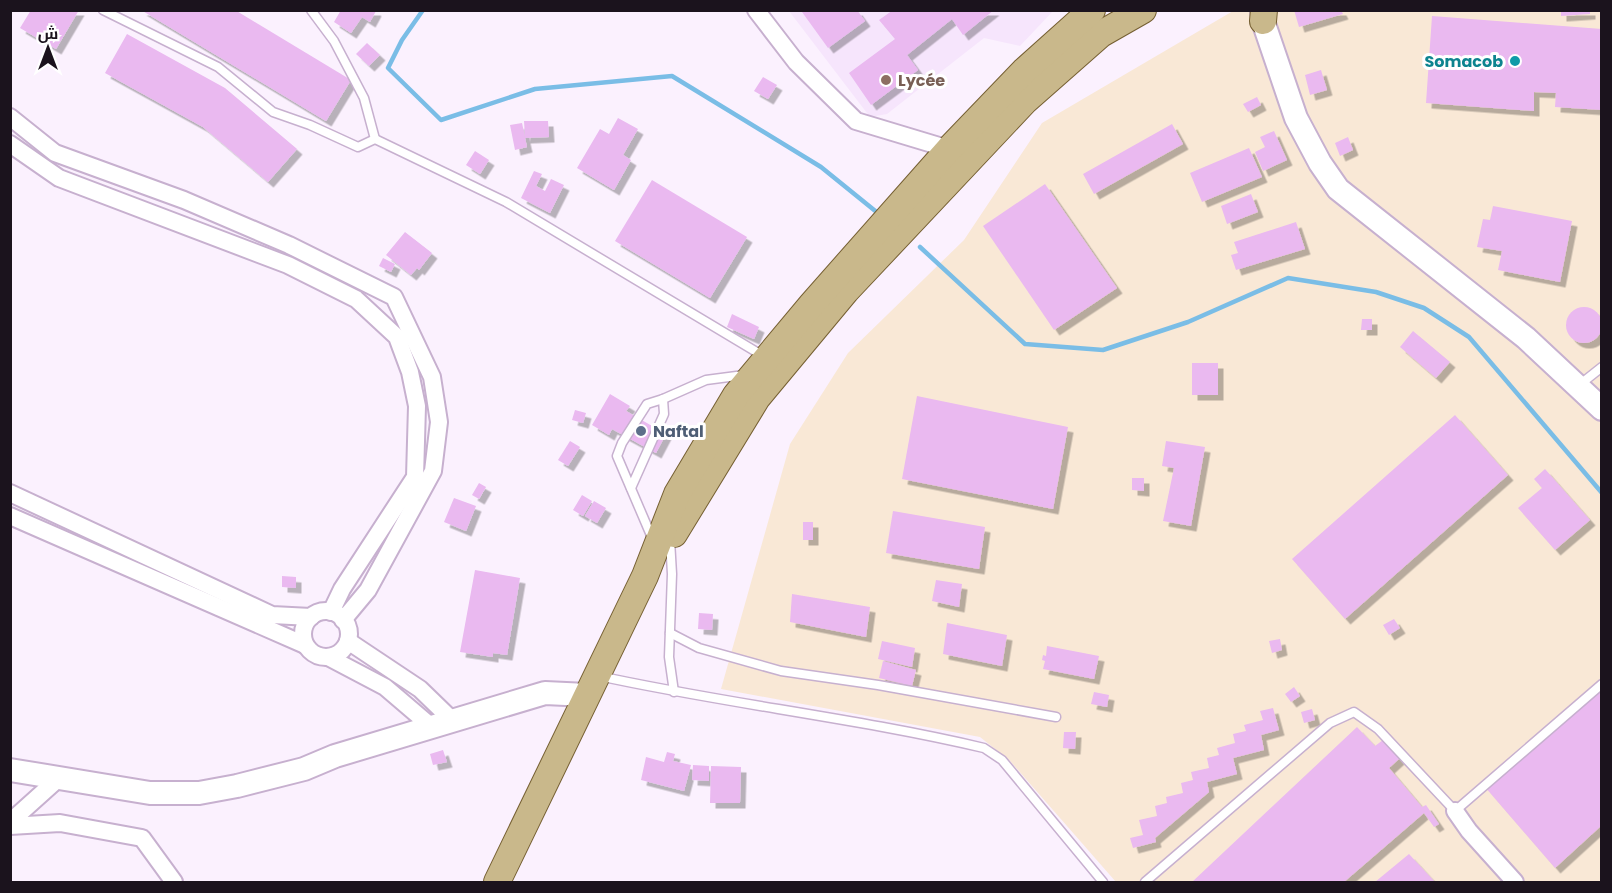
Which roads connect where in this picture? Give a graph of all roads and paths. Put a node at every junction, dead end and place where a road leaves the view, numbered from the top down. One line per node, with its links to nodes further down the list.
1 (103, 10): 8 (lane)
2 (311, 10): 8 (lane)
3 (756, 10): 10 (street)
4 (1092, 10): 10 (main road)
5 (1143, 10): 19 (main road)
6 (1257, 13): 13 (street)
7 (10, 117): 20 (street)
8 (375, 139): 11 (lane)
9 (10, 144): 20 (street)
10 (949, 149): 11 (main road)
11 (761, 366): 14 (lane); 19 (main road)
12 (1602, 367): 13 (lane)
13 (1578, 386): 15 (street)
14 (663, 399): 16 (lane); 16 (lane)
15 (1602, 409)
16 (630, 488): 19 (lane)
17 (10, 493): 21 (street)
18 (10, 516): 24 (street)
19 (663, 543): 22 (lane); 27 (main road)
20 (337, 616): 21 (street); 23 (street)
21 (311, 617): 24 (street)
22 (670, 633): 28 (lane); 29 (lane)
23 (348, 641): 25 (street); 30 (street)
24 (305, 645): 25 (street)
25 (328, 657): 30 (street)
26 (1602, 684): 33 (lane)
27 (591, 685): 28 (lane); 30 (street); 36 (main road)
28 (674, 692): 37 (lane)
29 (1056, 717)
30 (443, 724): 32 (street)
31 (10, 770): 32 (street)
32 (59, 778): 34 (street)
33 (1455, 811): 38 (lane); 39 (street)
34 (10, 824): 35 (street)
35 (174, 882)
36 (497, 882)
37 (1103, 882)
38 (1145, 882)
39 (1515, 882)

